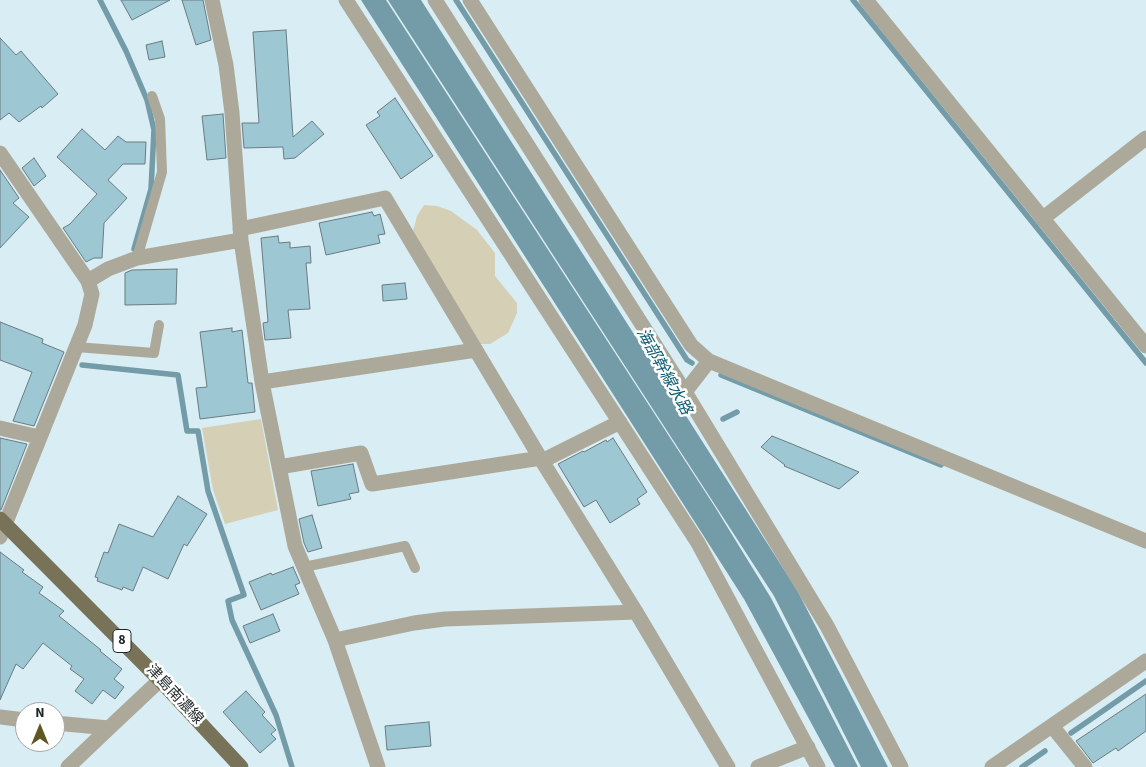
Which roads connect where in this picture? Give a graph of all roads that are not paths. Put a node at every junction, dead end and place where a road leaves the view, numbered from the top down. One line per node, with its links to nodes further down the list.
1 (212, 0): 10 (street)
2 (346, 0): 20 (street)
3 (435, 0): 19 (street)
4 (470, 0): 17 (street)
5 (866, 0): 9 (street)
6 (152, 96): 11 (lane)
7 (1146, 138): 9 (street)
8 (0, 153): 12 (street)
9 (1042, 219): 14 (street)
10 (241, 235): 11 (street); 16 (street); 18 (street)
11 (137, 258): 12 (street)
12 (88, 281): 15 (street)
13 (159, 325): 15 (lane)
14 (1146, 346)
15 (76, 347): 22 (street)
16 (476, 350): 18 (street); 23 (street)
17 (709, 361): 19 (street); 26 (street)
18 (262, 382): 24 (street)
19 (685, 392): 45 (street)
20 (620, 422): 23 (street); 38 (street)
21 (0, 428): 22 (street)
22 (39, 437): 25 (street)
23 (542, 460): 24 (street); 29 (street)
24 (279, 467): 27 (street)
25 (2, 527): 32 (main road, 津島南濃線 / 8)
26 (1146, 541)
27 (304, 567): 28 (lane); 30 (street)
28 (414, 568)
29 (636, 612): 30 (street); 42 (street)
30 (335, 640): 41 (street)
31 (1146, 661): 36 (street)
32 (160, 680): 37 (street); 40 (main road, 津島南濃線 / 8)
33 (0, 717): 34 (street)
34 (15, 719)
35 (65, 724): 37 (street)
36 (1052, 726): 46 (street); 47 (street)
37 (109, 728): 39 (street)
38 (808, 747): 43 (street); 44 (street)
39 (68, 767)
40 (241, 767)
41 (378, 767)
42 (728, 767)
43 (758, 767)
44 (818, 767)
45 (901, 767)
46 (992, 767)
47 (1085, 767)

